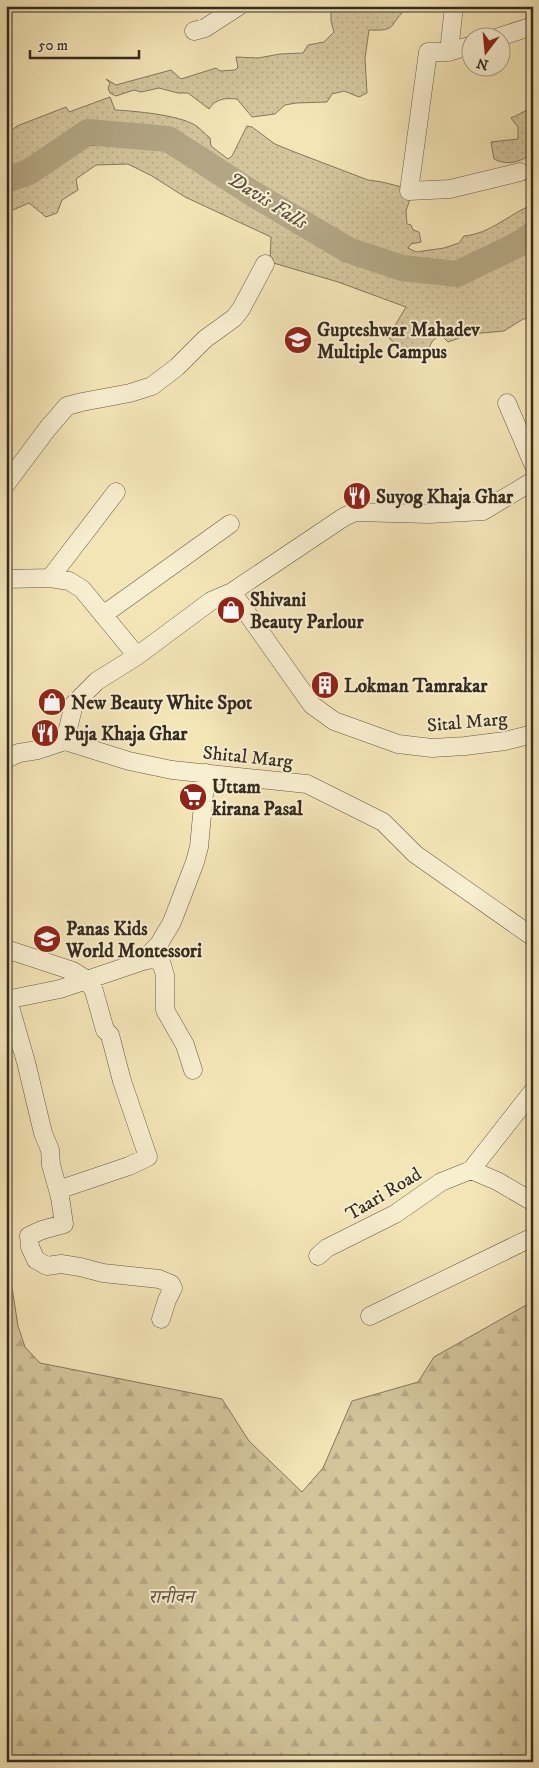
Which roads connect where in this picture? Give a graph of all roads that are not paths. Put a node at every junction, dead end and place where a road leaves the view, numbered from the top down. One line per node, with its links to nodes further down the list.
1 (239, 6): 4 (street)
2 (454, 6): 7 (street)
3 (533, 26): 5 (street)
4 (194, 31)
5 (512, 33)
6 (462, 48): 7 (street)
7 (449, 52): 8 (street)
8 (520, 172)
9 (266, 264): 13 (street)
10 (507, 402): 11 (street)
11 (533, 464)
12 (533, 481): 18 (street)
13 (6, 484)
14 (116, 492): 16 (street)
15 (230, 524): 19 (street)
16 (50, 578): 17 (street); 19 (street)
17 (6, 579)
18 (232, 592): 20 (street); 21 (street, Sital Marg)
19 (103, 615): 20 (street)
20 (137, 656): 22 (street)
21 (533, 734)
22 (65, 741): 23 (street); 24 (street, Shital Marg)
23 (6, 758)
24 (206, 773): 25 (street, Shital Marg); 27 (street)
25 (533, 937)
26 (6, 949): 28 (street)
27 (143, 961): 28 (street); 30 (street)
28 (87, 980): 29 (street); 33 (street)
29 (7, 1000): 33 (street)
30 (193, 1070)
31 (533, 1091): 32 (street)
32 (471, 1170): 34 (street); 36 (street, Taari Road)
33 (58, 1190): 38 (street)
34 (533, 1202)
35 (533, 1237): 37 (street)
36 (318, 1256)
37 (370, 1316)
38 (161, 1320)

